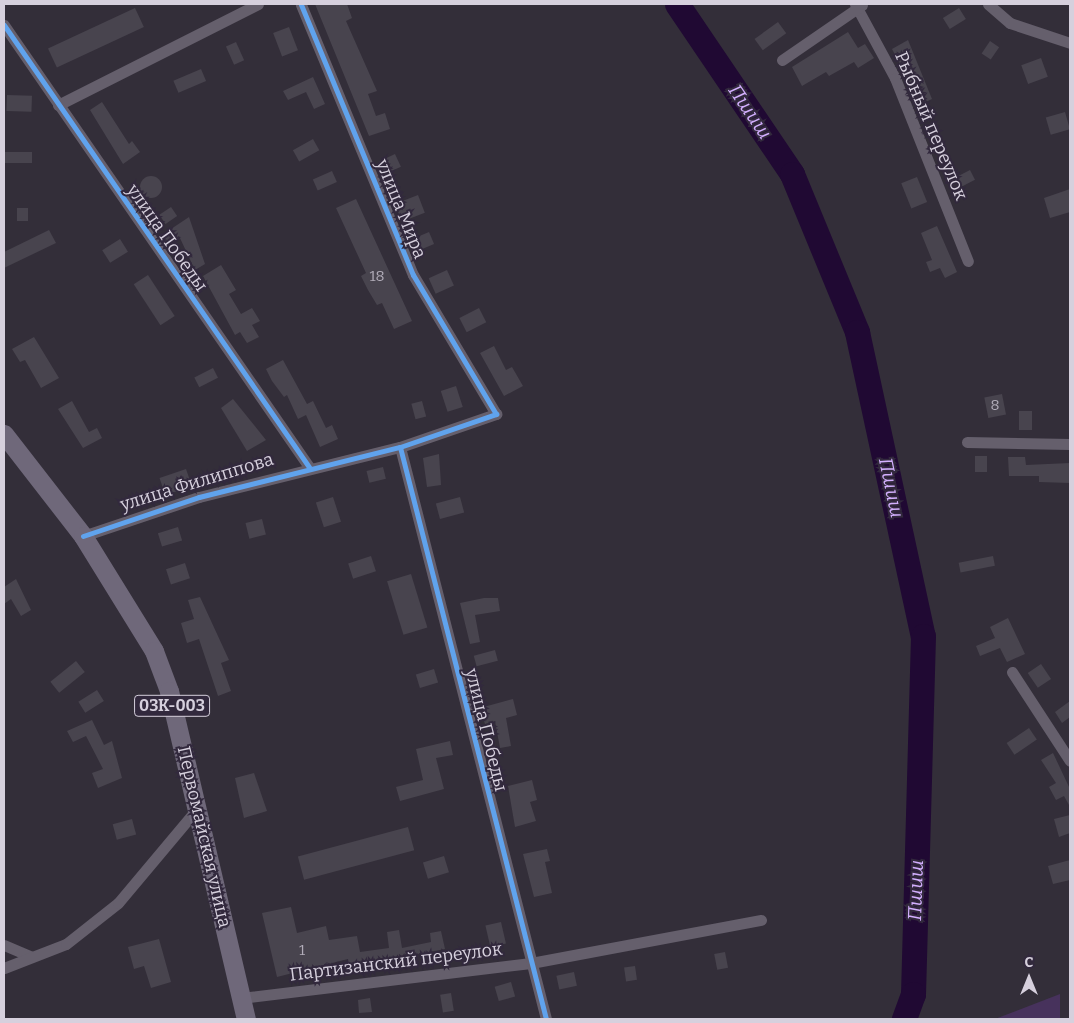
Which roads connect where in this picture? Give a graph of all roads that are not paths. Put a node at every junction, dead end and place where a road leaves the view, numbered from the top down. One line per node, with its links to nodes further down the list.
1 (258, 4): 8 (street)
2 (301, 4): 10 (street, улица Мира)
3 (988, 4): 6 (street)
4 (859, 5): 7 (street, Рыбный переулок); 9 (street, Рыбный переулок)
5 (4, 25): 8 (street, улица Победы)
6 (1070, 43)
7 (782, 60)
8 (58, 105): 15 (street, улица Победы)
9 (968, 261)
10 (496, 414): 14 (street, улица Филиппова)
11 (4, 434): 16 (main road, Первомайская улица / 03К-003)
12 (967, 442): 13 (street)
13 (1070, 444)
14 (400, 447): 15 (street, улица Филиппова); 23 (street, улица Победы)
15 (309, 467): 16 (street, улица Филиппова)
16 (83, 536): 19 (main road, Первомайская улица / 03К-003)
17 (1012, 672): 18 (street)
18 (1070, 761)
19 (197, 809): 22 (street); 25 (main road, Первомайская улица / 03К-003)
20 (761, 920): 23 (street, Партизанский переулок)
21 (4, 945): 22 (street)
22 (32, 956): 24 (street)
23 (531, 962): 25 (street, Партизанский переулок); 27 (street, улица Победы)
24 (4, 968)
25 (241, 998): 26 (main road, Первомайская улица / 03К-003)
26 (246, 1019)
27 (546, 1019)

